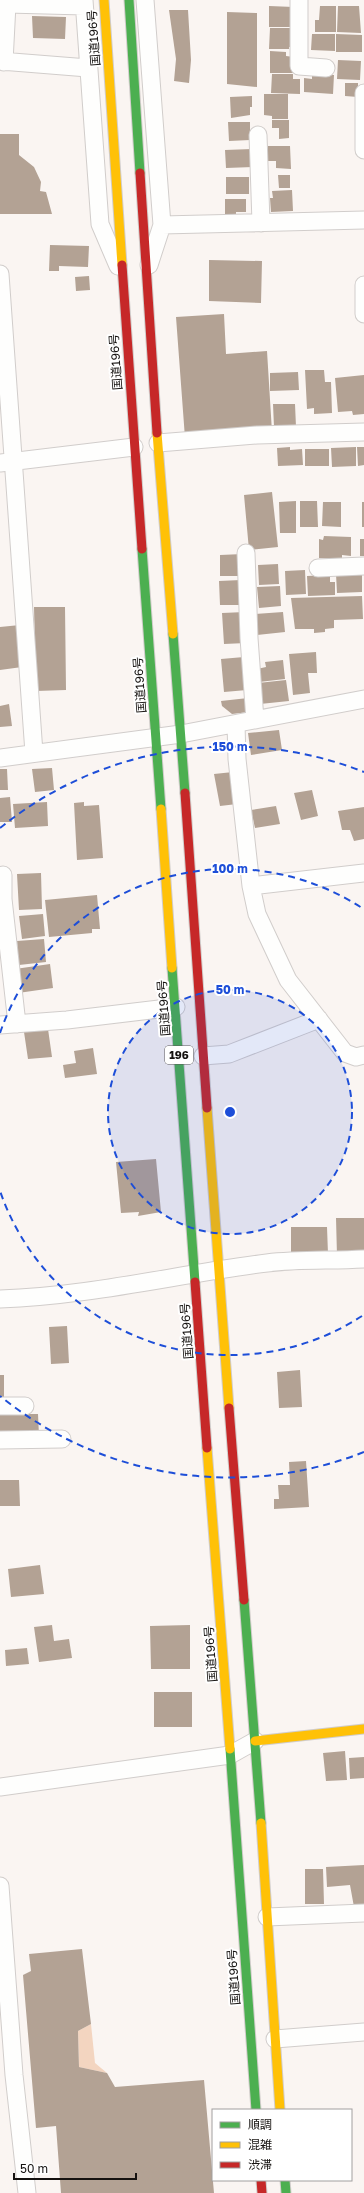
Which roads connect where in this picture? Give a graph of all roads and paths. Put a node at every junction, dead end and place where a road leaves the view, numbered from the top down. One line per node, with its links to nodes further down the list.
1 (104, 0): 17 (main road, 国道196号 / 196)
2 (129, 0): 15 (main road, 196)
3 (145, 0): 14 (street)
4 (299, 0): 8 (street)
5 (84, 3): 6 (street); 7 (street)
6 (2, 61): 7 (street)
7 (88, 68): 17 (street)
8 (326, 68)
9 (364, 93): 11 (street)
10 (258, 135): 13 (street)
11 (364, 150)
12 (364, 220): 13 (street)
13 (261, 223): 14 (street)
14 (162, 225): 15 (street)
15 (148, 271): 21 (main road, 196)
16 (0, 274): 23 (street)
17 (122, 275): 22 (main road, 国道196号 / 196)
18 (364, 285): 19 (street)
19 (364, 314)
20 (364, 432): 21 (street)
21 (158, 443): 30 (main road, 196)
22 (134, 447): 23 (street); 31 (main road, 国道196号 / 196)
23 (7, 462): 32 (street)
24 (246, 553): 28 (street)
25 (364, 566): 26 (street)
26 (318, 568)
27 (364, 699): 28 (street)
28 (256, 720): 29 (street)
29 (236, 724): 30 (street); 36 (street)
30 (181, 734): 31 (street); 41 (main road, 196)
31 (156, 738): 32 (street); 37 (main road, 国道196号 / 196)
32 (34, 753): 33 (street)
33 (0, 758)
34 (364, 872): 36 (street)
35 (3, 875): 39 (street)
36 (251, 886): 38 (street)
37 (176, 1007): 39 (street); 44 (main road, 国道196号 / 196)
38 (318, 1019): 40 (street); 41 (street)
39 (8, 1024)
40 (364, 1055)
41 (203, 1056): 43 (main road, 196)
42 (364, 1259): 43 (street)
43 (218, 1270): 44 (street); 51 (main road, 196)
44 (195, 1273): 45 (street); 52 (main road, 国道196号 / 196)
45 (0, 1299)
46 (0, 1406): 47 (street)
47 (25, 1406)
48 (62, 1439): 49 (street)
49 (0, 1440)
50 (364, 1728): 51 (main road)
51 (255, 1741): 52 (street); 56 (main road, 196)
52 (230, 1755): 53 (street); 61 (main road, 国道196号 / 196)
53 (0, 1787)
54 (0, 1886): 57 (street)
55 (364, 1912): 56 (street)
56 (267, 1917): 59 (main road, 196)
57 (2, 1954): 60 (street)
58 (364, 2032): 59 (street)
59 (276, 2039): 62 (main road, 196)
60 (7, 2075): 65 (street)
61 (256, 2109)
62 (280, 2109)
63 (261, 2181): 66 (main road)
64 (285, 2181): 67 (main road)
65 (27, 2193)
66 (262, 2193)
67 (286, 2193)

